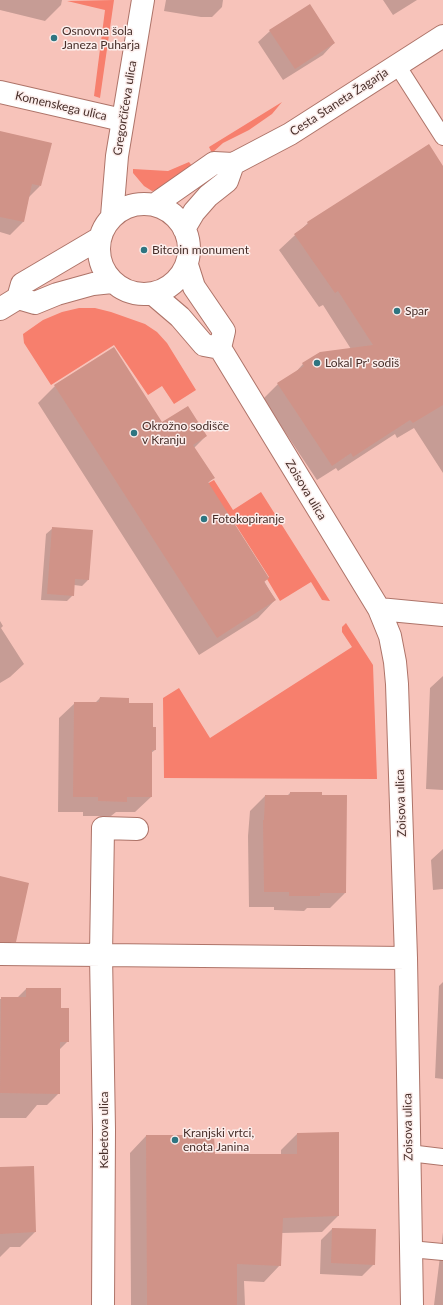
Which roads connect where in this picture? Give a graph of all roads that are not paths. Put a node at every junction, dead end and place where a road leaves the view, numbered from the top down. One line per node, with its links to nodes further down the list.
1 (143, 0): 5 (street, Gregorčičeva ulica)
2 (443, 36): 3 (street, Cesta Staneta Žagarja)
3 (397, 65): 6 (lane); 7 (street, Cesta Staneta Žagarja)
4 (0, 92): 5 (street, Komenskega ulica)
5 (122, 120): 9 (street, Gregorčičeva ulica)
6 (443, 137)
7 (233, 164): 8 (street, Cesta Staneta Žagarja); 10 (street)
8 (154, 205): 9 (street); 10 (street)
9 (112, 216): 11 (street)
10 (184, 229): 12 (street)
11 (100, 238): 13 (street); 15 (street)
12 (187, 265): 14 (street); 17 (street)
13 (112, 282): 14 (street); 15 (street)
14 (153, 294): 17 (street)
15 (18, 298): 16 (street)
16 (0, 309)
17 (220, 348): 18 (street, Zoisova ulica)
18 (379, 609): 19 (street); 23 (street, Zoisova ulica)
19 (443, 615)
20 (136, 829): 22 (street, Kebetova ulica)
21 (0, 954): 22 (street)
22 (101, 955): 23 (street); 28 (street, Kebetova ulica)
23 (406, 958): 24 (street, Zoisova ulica)
24 (409, 1153): 25 (lane); 26 (street, Zoisova ulica)
25 (443, 1157)
26 (410, 1249): 27 (lane); 29 (street, Zoisova ulica)
27 (443, 1252)
28 (103, 1305)
29 (412, 1305)

